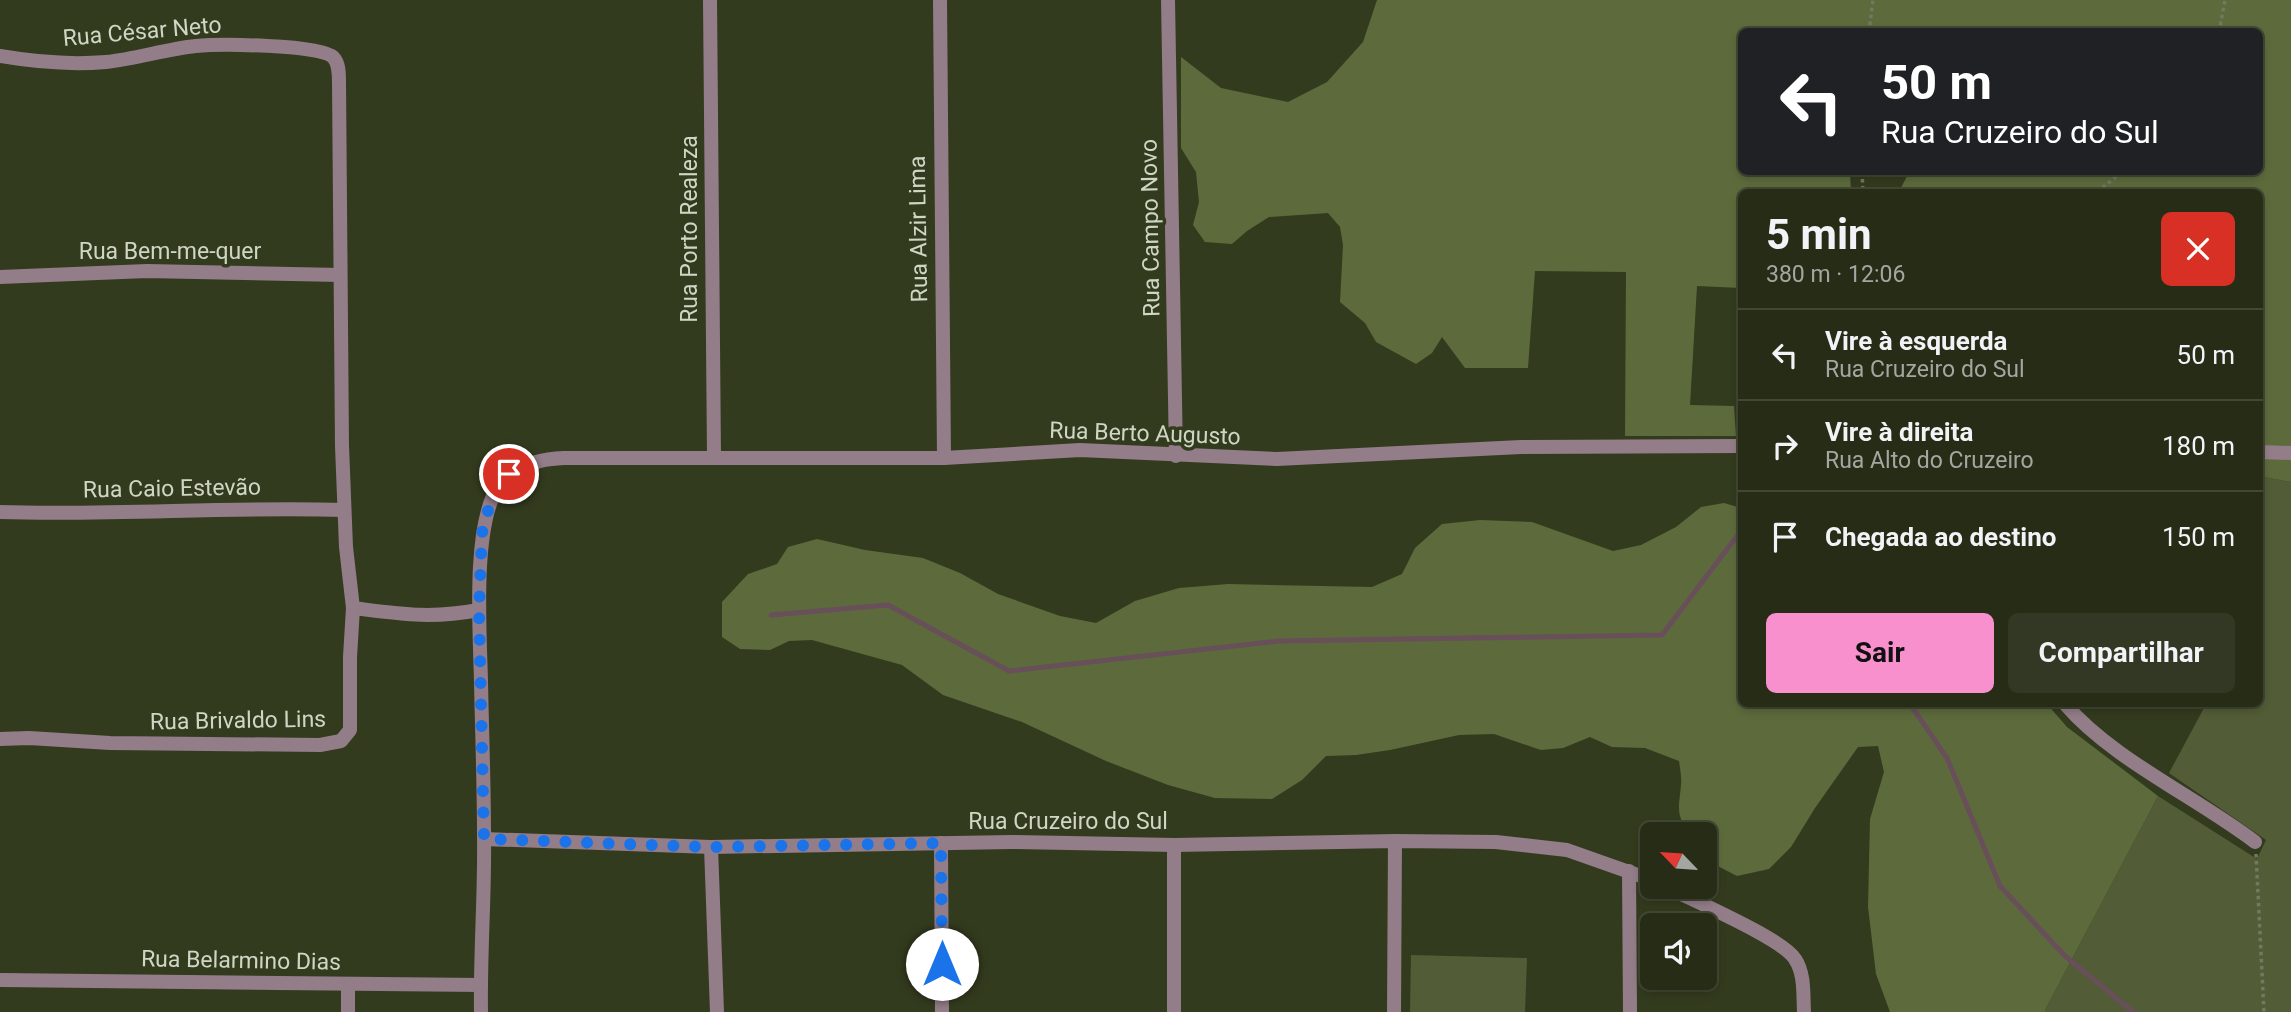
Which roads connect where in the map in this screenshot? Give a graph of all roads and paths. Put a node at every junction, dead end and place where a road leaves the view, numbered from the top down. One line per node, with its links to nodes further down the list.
1 (710, 0): 17 (street, Rua Porto Realeza)
2 (940, 0): 18 (street, Rua Alzir Lima)
3 (1168, 0): 16 (street, Rua Campo Novo)
4 (1873, 0): 6 (path)
5 (2225, 0): 7 (path)
6 (1870, 28)
7 (2221, 28)
8 (0, 56): 11 (street, Rua César Neto)
9 (2118, 175): 10 (path)
10 (2101, 189)
11 (340, 275): 12 (street, Rua Bem-me-quer); 19 (street)
12 (0, 277)
13 (1738, 446): 16 (street, Rua Berto Augusto)
14 (2263, 452): 15 (street)
15 (2291, 453)
16 (1176, 456): 18 (street, Rua Berto Augusto)
17 (714, 457): 18 (street, Rua Berto Augusto); 22 (street, Rua Berto Augusto)
18 (944, 458)
19 (344, 510): 20 (street, Rua Caio Estevão); 21 (street)
20 (0, 512)
21 (353, 608): 22 (street); 24 (street, Rua Brivaldo Lins)
22 (479, 610): 25 (street)
23 (2068, 707): 27 (street)
24 (0, 739)
25 (484, 839): 30 (street, Rua Cruzeiro do Sul); 36 (street)
26 (1395, 841): 29 (street, Rua Cruzeiro do Sul); 31 (street, Rua Cruzeiro do Sul); 42 (street)
27 (2255, 842): 45 (path)
28 (941, 843): 29 (street, Rua Cruzeiro do Sul); 30 (street, Rua Cruzeiro do Sul); 40 (street)
29 (1174, 845): 41 (street)
30 (711, 847): 39 (street)
31 (1629, 871): 32 (street, Rua Cruzeiro do Sul); 43 (street)
32 (1640, 875)
33 (1693, 900): 44 (street)
34 (0, 980): 35 (street, Rua Belarmino Dias)
35 (348, 984): 36 (street, Rua Belarmino Dias); 37 (street)
36 (481, 985): 38 (street)
37 (348, 1012)
38 (481, 1012)
39 (717, 1012)
40 (942, 1012)
41 (1174, 1012)
42 (1394, 1012)
43 (1630, 1012)
44 (1804, 1012)
45 (2264, 1012)

